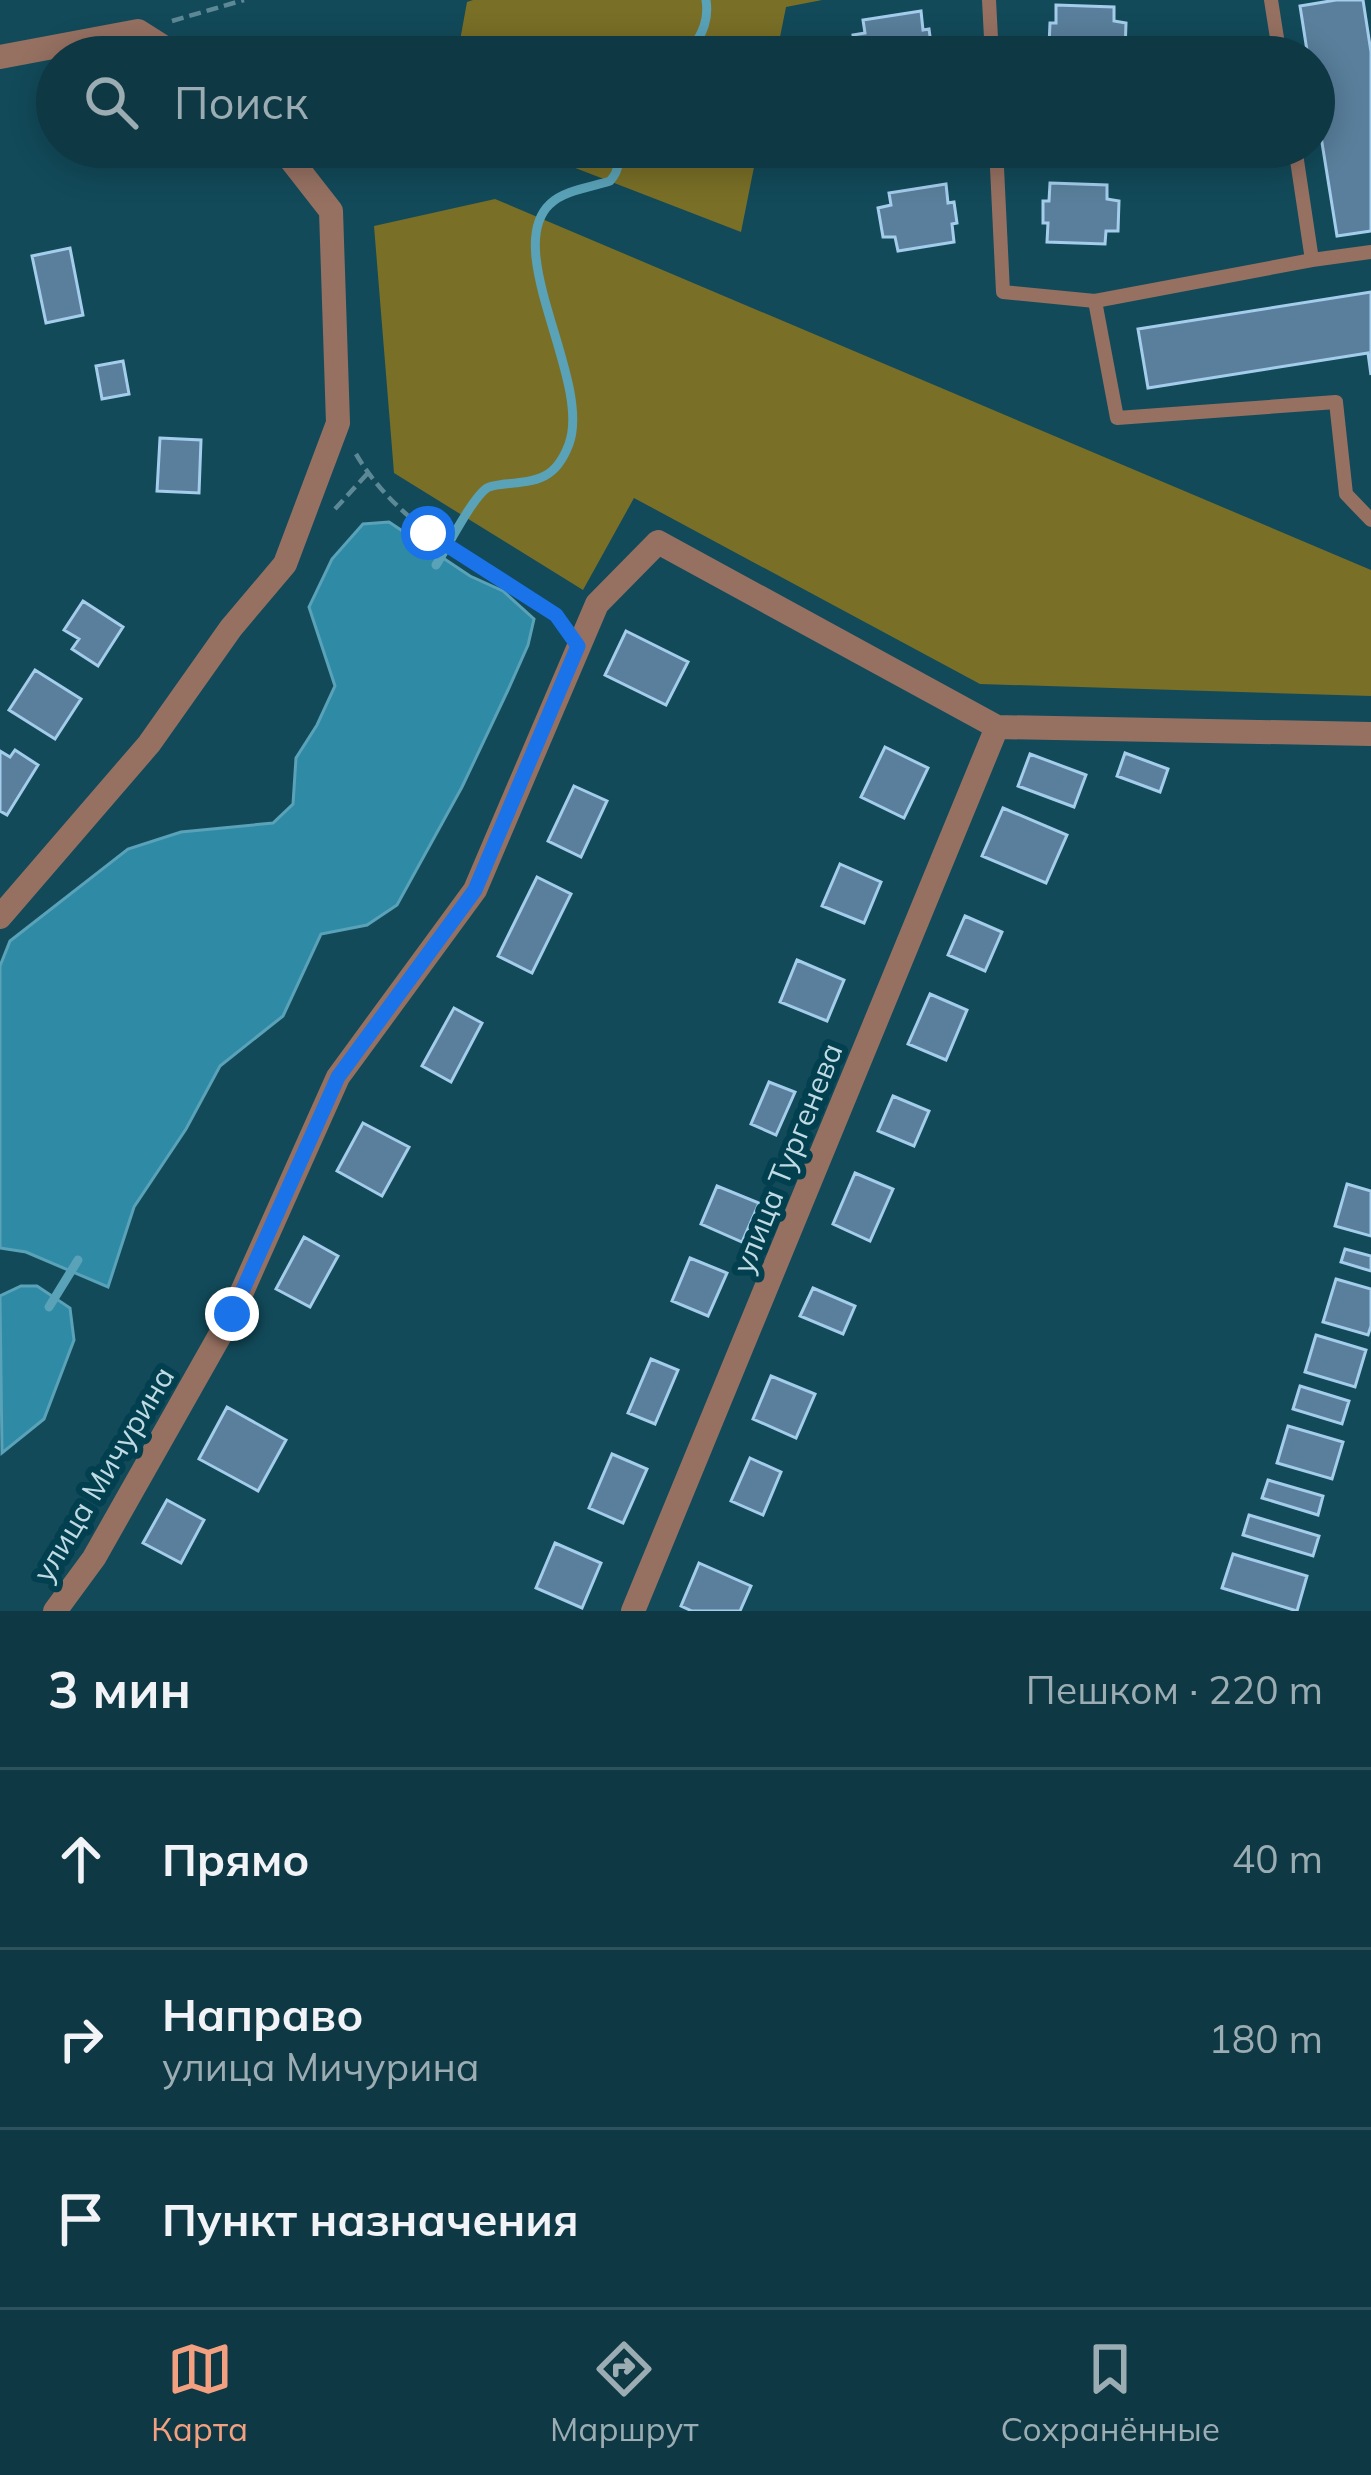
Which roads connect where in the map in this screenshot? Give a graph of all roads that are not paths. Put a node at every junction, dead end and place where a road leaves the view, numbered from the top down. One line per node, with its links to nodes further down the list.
1 (989, 0): 5 (lane)
2 (1271, 0): 6 (lane)
3 (111, 36): 4 (street)
4 (146, 36)
5 (991, 36)
6 (1277, 36)
7 (36, 50): 8 (street)
8 (0, 57)
9 (297, 168): 18 (street)
10 (997, 168): 14 (lane)
11 (1297, 168): 13 (lane)
12 (1371, 253): 13 (lane)
13 (1312, 260): 14 (lane)
14 (1095, 301): 15 (lane)
15 (1371, 520)
16 (997, 727): 17 (street); 19 (street, улица Мичурина); 20 (street, улица Тургенева)
17 (1371, 734)
18 (0, 917)
19 (55, 1611)
20 (633, 1611)

